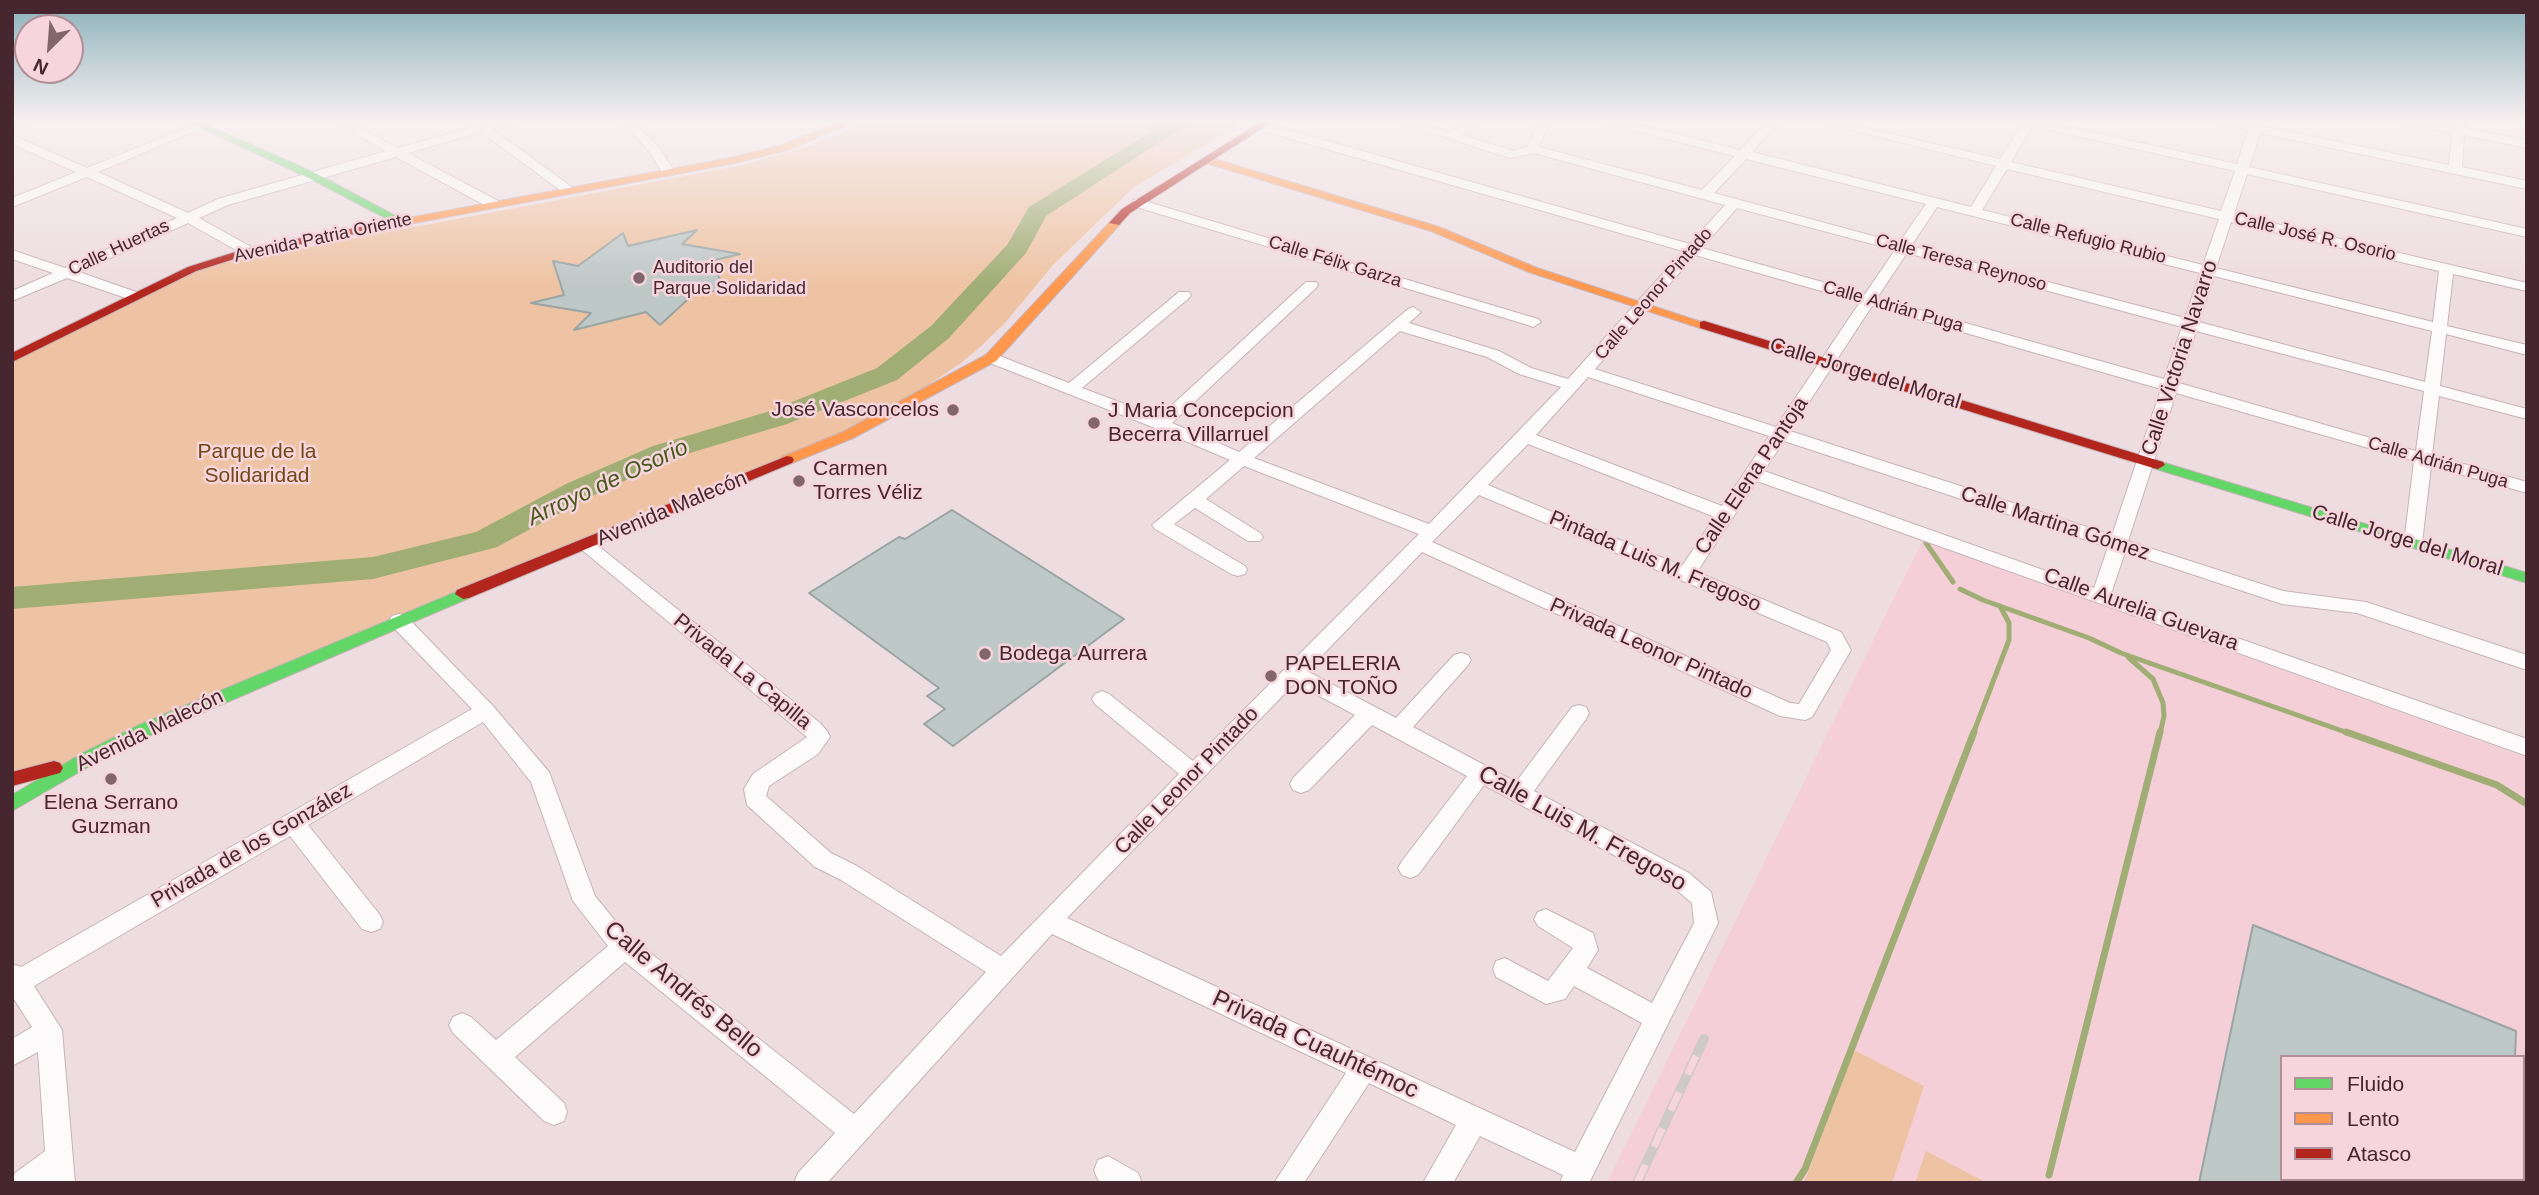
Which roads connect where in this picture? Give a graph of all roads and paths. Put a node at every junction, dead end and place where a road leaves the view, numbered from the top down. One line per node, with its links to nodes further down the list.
1 (78, 176): 23 (street)
2 (95, 176): 28 (street)
3 (313, 176): 28 (street, Calle Huertas); 29 (street)
4 (441, 176): 25 (street)
5 (549, 176): 19 (street)
6 (652, 176): 19 (street, Avenida Patria Oriente)
7 (1182, 176): 24 (street, Avenida Malecón)
8 (1259, 176): 44 (street, Calle Jorge del Moral)
9 (1443, 176): 32 (street, Calle Adrián Puga)
10 (1635, 176): 20 (street, Calle Teresa Reynoso)
11 (1723, 176): 20 (street, Calle Leonor Pintado)
12 (1834, 176): 21 (street, Calle Refugio Rubio)
13 (1996, 176): 26 (street)
14 (2058, 176): 27 (street, Calle José R. Osorio)
15 (2240, 176): 27 (street, Calle Victoria Navarro)
16 (2272, 176): 30 (street)
17 (2483, 176): 18 (street)
18 (2527, 185)
19 (569, 190): 25 (street, Avenida Patria Oriente)
20 (1706, 194): 22 (street, Calle Teresa Reynoso)
21 (1934, 201): 26 (street, Calle Refugio Rubio); 31 (street, Calle Elena Pantoja)
22 (1735, 202): 31 (street, Calle Teresa Reynoso); 32 (street, Calle Leonor Pintado)
23 (12, 203)
24 (1138, 203): 46 (street, Calle Félix Garza); 52 (street, Avenida Malecón)
25 (493, 204): 29 (street, Avenida Patria Oriente)
26 (1975, 211): 36 (street, Calle Refugio Rubio)
27 (2227, 216): 35 (street, Calle José R. Osorio); 36 (street, Calle Victoria Navarro)
28 (187, 217): 33 (street); 37 (street, Calle Huertas)
29 (399, 221): 33 (street, Avenida Patria Oriente)
30 (2527, 233)
31 (1903, 247): 43 (street, Calle Elena Pantoja); 47 (street, Calle Teresa Reynoso)
32 (1693, 250): 43 (street, Calle Adrián Puga); 44 (street, Calle Leonor Pintado)
33 (248, 251): 41 (street, Avenida Patria Oriente)
34 (12, 254): 37 (street)
35 (2446, 268): 39 (street, Calle José R. Osorio); 49 (street)
36 (2209, 270): 47 (street, Calle Victoria Navarro); 49 (street, Calle Refugio Rubio)
37 (65, 272): 41 (street); 42 (street, Calle Huertas)
38 (1311, 285): 59 (street)
39 (2527, 287)
40 (1184, 295): 57 (street)
41 (134, 296): 51 (street, Avenida Patria Oriente)
42 (12, 297)
43 (1868, 300): 53 (street, Calle Elena Pantoja); 55 (street, Calle Adrián Puga)
44 (1642, 306): 53 (street, Calle Jorge del Moral); 54 (street, Calle Leonor Pintado)
45 (1413, 312): 48 (street)
46 (1533, 322)
47 (2191, 324): 55 (street, Calle Victoria Navarro); 56 (street, Calle Teresa Reynoso)
48 (1398, 325): 54 (street); 62 (street)
49 (2439, 328): 50 (street, Calle Refugio Rubio); 56 (street)
50 (2527, 350)
51 (12, 358)
52 (991, 358): 57 (street, Privada Leonor Pintado); 73 (street, Avenida Malecón)
53 (1827, 363): 60 (street, Calle Elena Pantoja); 64 (street, Calle Jorge del Moral)
54 (1579, 379): 60 (street, Calle Martina Gómez); 61 (street, Calle Leonor Pintado)
55 (2170, 386): 63 (street, Calle Adrián Puga); 64 (street, Calle Victoria Navarro)
56 (2432, 388): 58 (street, Calle Teresa Reynoso); 63 (street)
57 (1071, 389): 59 (street, Privada Leonor Pintado)
58 (2527, 414)
59 (1161, 424): 62 (street, Privada Leonor Pintado)
60 (1780, 435): 65 (street, Calle Elena Pantoja); 74 (street, Calle Martina Gómez)
61 (1525, 437): 66 (street, Calle Leonor Pintado); 69 (street)
62 (1241, 459): 68 (street); 71 (street, Privada Leonor Pintado)
63 (2423, 459): 67 (street, Calle Adrián Puga); 72 (street)
64 (2146, 461): 72 (street, Calle Jorge del Moral); 74 (street, Calle Victoria Navarro)
65 (1754, 474): 69 (street, Calle Elena Pantoja); 78 (street, Calle Aurelia Guevara)
66 (1476, 487): 71 (street, Calle Leonor Pintado); 76 (street, Pintada Luis M. Fregoso)
67 (2527, 488)
68 (1194, 500): 70 (street); 75 (street)
69 (1728, 515): 76 (street, Calle Elena Pantoja)
70 (1254, 537)
71 (1426, 538): 80 (street, Privada Leonor Pintado); 83 (street, Calle Leonor Pintado)
72 (2413, 543): 77 (street, Calle Jorge del Moral)
73 (585, 545): 79 (street, Avenida Malecón); 104 (street, Privada La Capilla)
74 (2118, 545): 78 (street, Calle Victoria Navarro); 82 (street, Calle Martina Gómez)
75 (1238, 570)
76 (1686, 575): 80 (street, Pintada Luis M. Fregoso)
77 (2527, 578)
78 (2101, 596): 89 (street, Calle Aurelia Guevara)
79 (399, 621): 85 (street, Calle Andrés Bello); 90 (street, Avenida Malecón)
80 (1834, 637)
81 (1461, 660): 88 (street)
82 (2527, 663)
83 (1293, 673): 86 (street, Calle Luis M. Fregoso); 92 (street, Calle Leonor Pintado)
84 (1102, 699): 92 (street)
85 (486, 711): 97 (street, Privada de los González); 102 (street, Calle Andrés Bello)
86 (1370, 713): 88 (street, Calle Luis M. Fregoso); 94 (street)
87 (1579, 713): 95 (street)
88 (1399, 729): 91 (street, Calle Luis M. Fregoso)
89 (2527, 748)
90 (87, 759): 93 (street); 96 (street, Avenida Malecón)
91 (1482, 773): 95 (street, Calle Luis M. Fregoso); 98 (street)
92 (1194, 775): 100 (street, Calle Leonor Pintado)
93 (12, 779)
94 (1301, 785)
95 (1520, 793): 107 (street, Calle Luis M. Fregoso)
96 (12, 804)
97 (293, 823): 101 (street); 106 (street, Privada de los González)
98 (1410, 868)
99 (1546, 919): 105 (street)
100 (1049, 921): 104 (street, Calle Leonor Pintado); 112 (street, Privada Cuauhtémoc)
101 (370, 922)
102 (625, 947): 111 (street); 115 (street, Calle Andrés Bello)
103 (1506, 969): 105 (street)
104 (1003, 970): 115 (street, Calle Leonor Pintado)
105 (1570, 971): 107 (street)
106 (15, 979): 109 (street)
107 (1656, 1018): 117 (street, Calle Luis M. Fregoso)
108 (462, 1025): 111 (street)
109 (49, 1030): 110 (street); 116 (street)
110 (12, 1054)
111 (496, 1056): 113 (street)
112 (1364, 1069): 114 (street, Privada Cuauhtémoc); 120 (street)
113 (554, 1112)
114 (1474, 1120): 117 (street, Privada Cuauhtémoc); 121 (street)
115 (855, 1132): 119 (street, Calle Leonor Pintado)
116 (60, 1170): 118 (street)
117 (1577, 1176)
118 (25, 1183)
119 (808, 1183)
120 (1289, 1183)
121 (1437, 1183)

